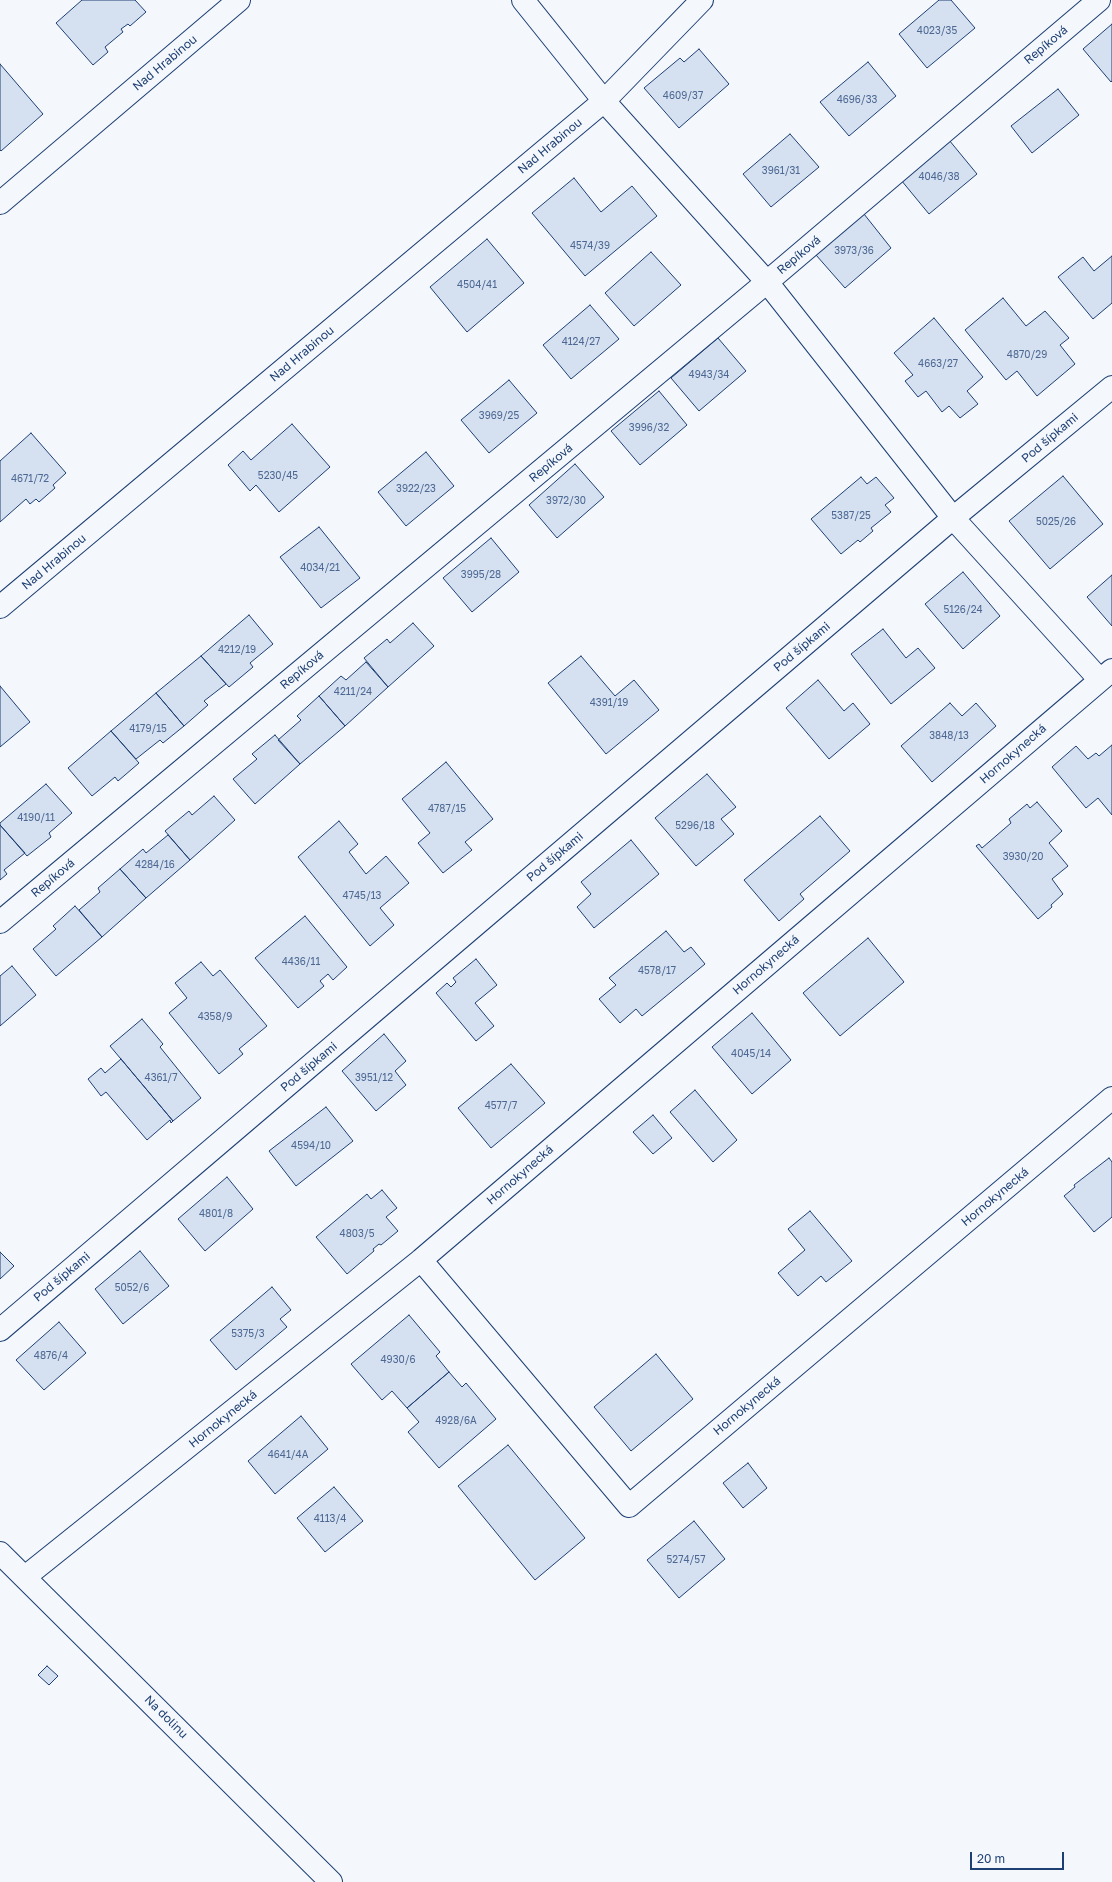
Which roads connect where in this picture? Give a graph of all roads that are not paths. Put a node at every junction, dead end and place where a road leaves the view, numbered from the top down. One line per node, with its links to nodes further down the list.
1 (240, 0): 6 (street, Nad Hrabinou)
2 (523, 0): 5 (street)
3 (702, 0): 5 (street, Nad Hrabinou)
4 (1098, 0): 7 (street, Repíková)
5 (604, 101): 7 (street); 10 (street, Nad Hrabinou)
6 (0, 204)
7 (767, 282): 9 (street); 12 (street, Repíková)
8 (1112, 386): 9 (street, Pod šípkami)
9 (953, 518): 11 (street); 15 (street, Pod šípkami)
10 (0, 607)
11 (1106, 675): 14 (street, Hornokynecká)
12 (0, 922)
13 (1112, 1098): 14 (street, Hornokynecká)
14 (421, 1260): 17 (street, Hornokynecká)
15 (0, 1330)
16 (0, 1552): 17 (street, Na dolinu)
17 (25, 1577): 18 (street, Na dolinu)
18 (332, 1882)

